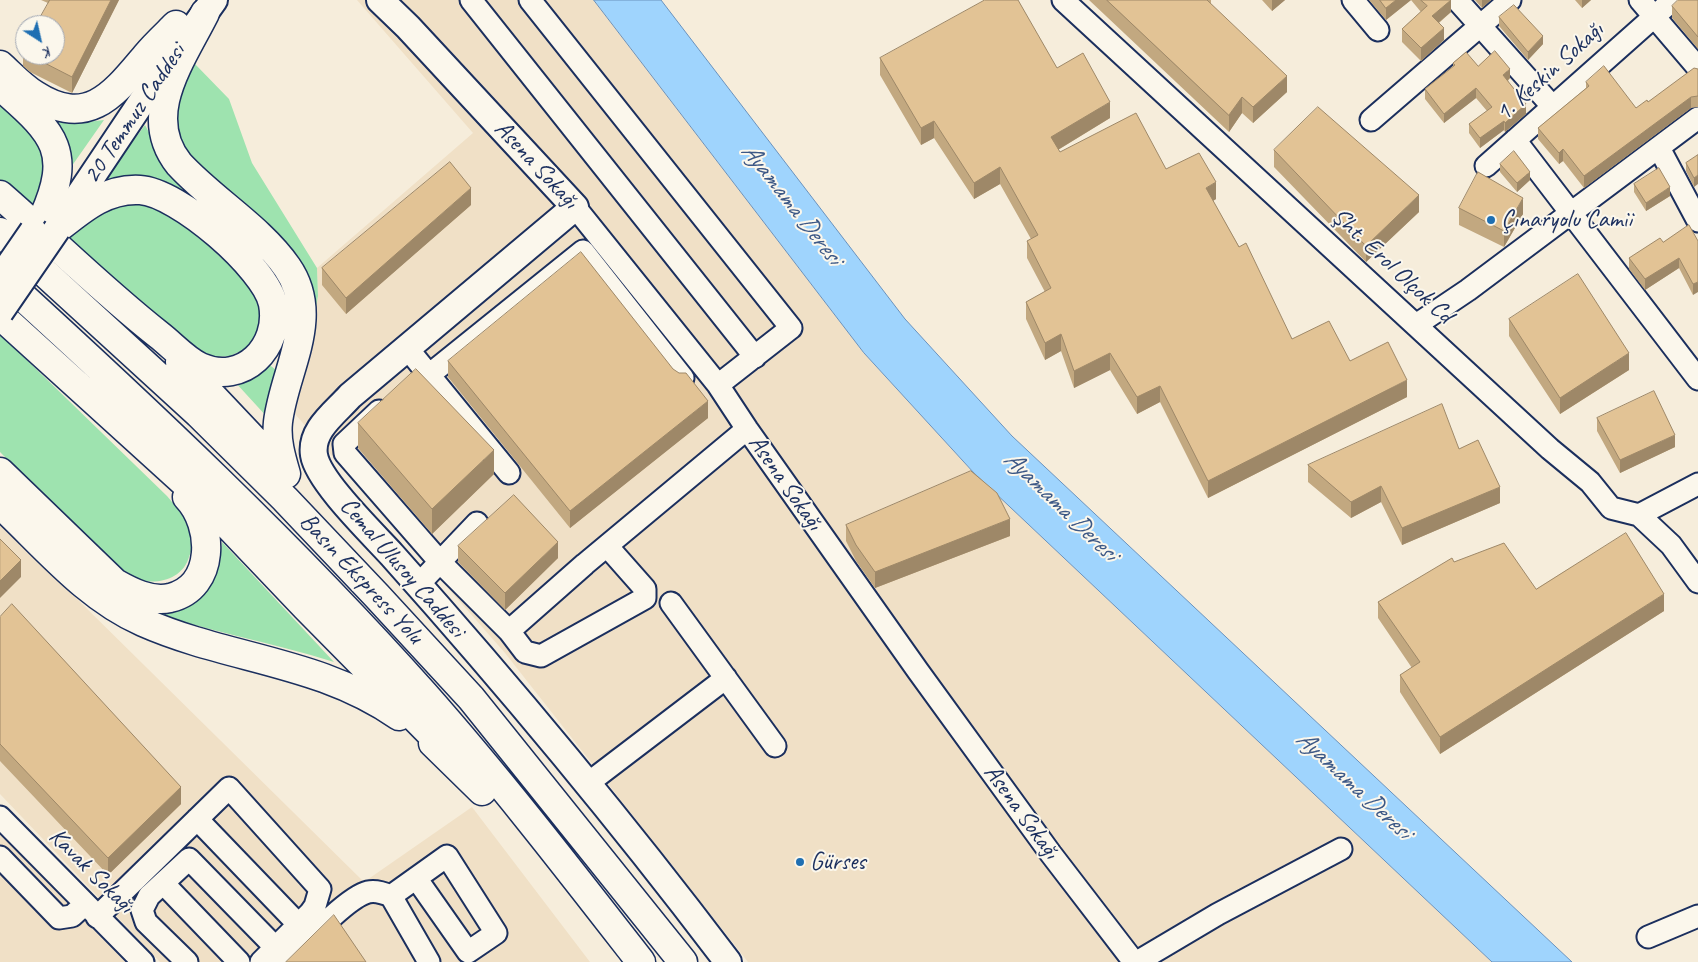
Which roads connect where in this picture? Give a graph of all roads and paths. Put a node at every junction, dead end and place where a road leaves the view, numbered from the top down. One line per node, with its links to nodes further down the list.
1 (380, 0): 15 (main road)
2 (394, 0): 15 (main road)
3 (471, 0): 37 (street)
4 (530, 0): 37 (street)
5 (1063, 0): 35 (street, Şht. Erol Olçok Cd)
6 (1352, 0): 16 (street)
7 (1457, 0): 14 (street)
8 (1510, 0): 14 (street)
9 (1640, 0): 12 (street)
10 (1673, 0): 12 (street, 1. Keskin Sokağı)
11 (204, 4): 13 (main road); 30 (main road, 20 Temmuz Caddesi); 47 (highway)
12 (1654, 16): 18 (street); 20 (street, 1. Keskin Sokağı)
13 (176, 25): 17 (highway); 30 (main road)
14 (1480, 26): 20 (street); 22 (street)
15 (408, 27): 27 (main road, Asena Sokağı)
16 (1378, 30)
17 (0, 65)
18 (1698, 68)
19 (0, 86): 30 (highway)
20 (1552, 107): 23 (street, 1. Keskin Sokağı)
21 (1698, 118): 24 (street)
22 (1371, 120)
23 (1516, 140): 25 (street, 1. Keskin Sokağı); 28 (street)
24 (1659, 148): 28 (street); 29 (street)
25 (1486, 166)
26 (0, 195): 34 (highway)
27 (575, 207): 36 (main road, Cemal Ulusoy Caddesi); 41 (street, Asena Sokağı)
28 (1571, 214): 35 (street); 40 (street)
29 (1698, 221)
30 (50, 222): 32 (main road, bridge); 33 (main road, bridge); 34 (highway)
31 (0, 232): 59 (highway, Basın Ekspress Yolu)
32 (0, 278): 70 (highway, Basın Ekspress Yolu)
33 (0, 313): 44 (highway)
34 (145, 324): 47 (highway)
35 (1416, 325): 50 (street, Şht. Erol Olçok Cd)
36 (407, 348): 38 (street); 55 (main road, Cemal Ulusoy Caddesi)
37 (755, 357): 41 (street)
38 (429, 375): 39 (street); 46 (street)
39 (683, 378)
40 (1698, 379)
41 (718, 385): 43 (street, Asena Sokağı)
42 (396, 394): 53 (street)
43 (746, 430): 52 (street); 84 (street, Asena Sokağı)
44 (132, 436): 45 (highway); 62 (highway)
45 (0, 472)
46 (509, 473)
47 (286, 474): 59 (highway)
48 (1698, 484): 50 (street)
49 (0, 504): 62 (highway)
50 (1639, 515): 54 (street)
51 (476, 523): 53 (street)
52 (607, 546): 57 (street); 57 (street)
53 (440, 562): 55 (street); 57 (street)
54 (1698, 582)
55 (418, 585): 61 (main road, Cemal Ulusoy Caddesi)
56 (671, 603): 58 (street)
57 (510, 632)
58 (726, 678): 60 (street); 61 (street)
59 (471, 698): 82 (highway, Basın Ekspress Yolu)
60 (775, 746)
61 (587, 784): 83 (main road, Cemal Ulusoy Caddesi)
62 (482, 791): 70 (highway)
63 (0, 817): 72 (street, Kavak Sokağı)
64 (197, 819): 67 (street); 74 (street); 74 (street)
65 (1342, 849): 84 (street)
66 (0, 857): 72 (street)
67 (154, 862): 69 (street); 72 (street)
68 (416, 878): 71 (street)
69 (166, 881): 76 (street); 78 (street); 79 (street)
70 (580, 884): 81 (highway, Basın Ekspress Yolu)
71 (391, 896): 76 (street); 80 (street)
72 (91, 911): 77 (street, Kavak Sokağı)
73 (1698, 916): 75 (street)
74 (298, 924): 76 (street)
75 (1648, 937)
76 (274, 957)
77 (143, 962)
78 (188, 962)
79 (239, 962)
80 (429, 962)
81 (641, 962)
82 (683, 962)
83 (728, 962)
84 (1135, 962)

